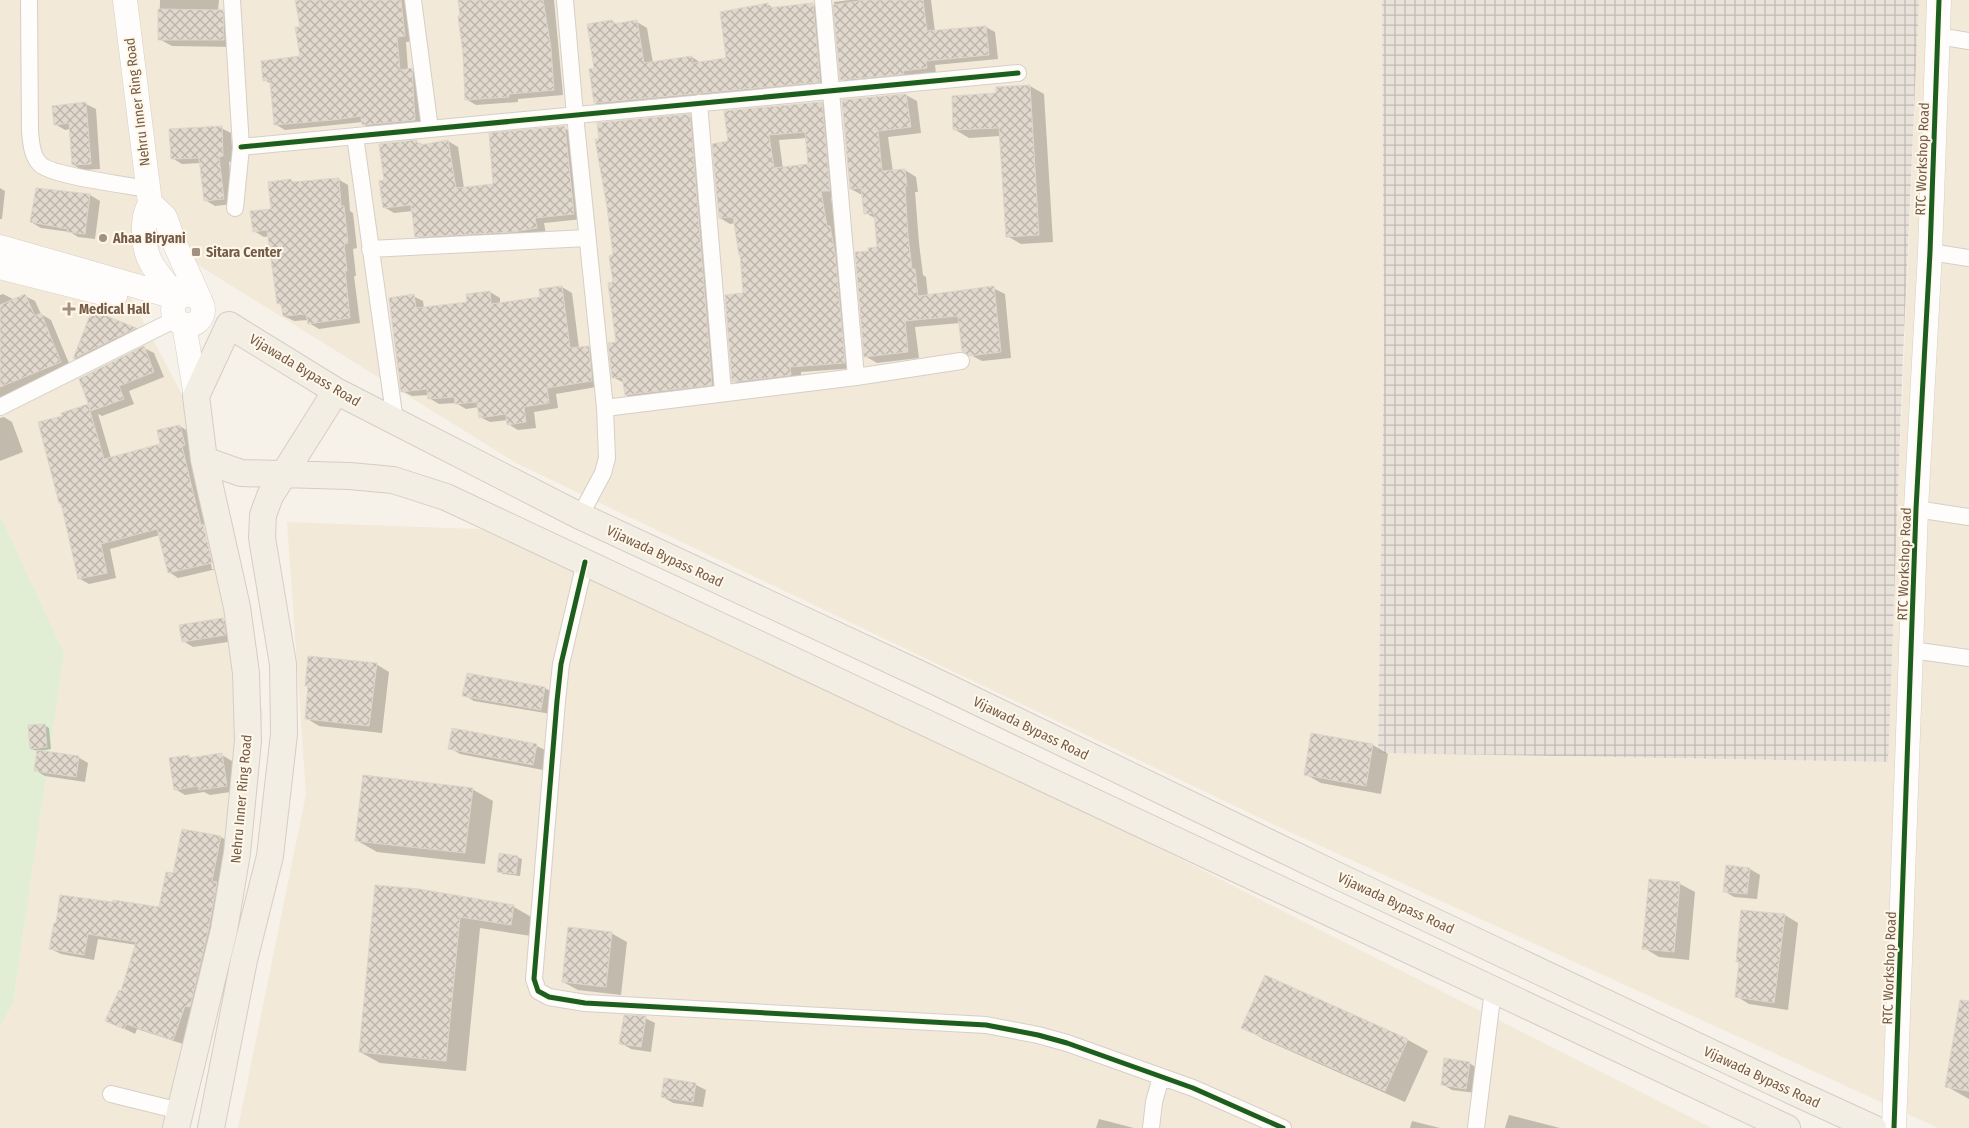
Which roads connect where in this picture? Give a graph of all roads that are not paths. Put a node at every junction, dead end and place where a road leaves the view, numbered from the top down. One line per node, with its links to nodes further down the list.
1 (29, 0): 17 (street)
2 (124, 0): 17 (street, Nehru Inner Ring Road)
3 (232, 0): 16 (street)
4 (413, 0): 14 (street)
5 (565, 0): 13 (street)
6 (823, 0): 11 (street)
7 (1939, 0): 8 (street, RTC Workshop Road)
8 (1938, 36): 9 (street); 22 (street, RTC Workshop Road)
9 (1969, 41)
10 (1018, 73): 11 (street)
11 (830, 91): 12 (street); 28 (street)
12 (699, 103): 13 (street); 30 (street)
13 (574, 115): 14 (street); 19 (street)
14 (430, 129): 15 (street)
15 (355, 136): 16 (street); 21 (street)
16 (241, 147): 18 (street)
17 (148, 196): 25 (street)
18 (235, 208)
19 (587, 238): 21 (street); 33 (street)
20 (0, 247): 25 (street, Vijawada Bypass Road)
21 (370, 249): 34 (street)
22 (1930, 252): 23 (street); 37 (street, RTC Workshop Road)
23 (1969, 258)
24 (0, 266): 25 (street, Vijawada Bypass Road)
25 (186, 310): 26 (street, Vijawada Bypass Road); 31 (street); 32 (street)
26 (229, 325): 29 (main road, Vijawada Bypass Road); 31 (main road)
27 (961, 361): 28 (street)
28 (856, 376): 30 (street)
29 (336, 391): 34 (main road, Vijawada Bypass Road); 36 (main road)
30 (723, 392): 33 (street)
31 (196, 396): 35 (main road, Nehru Inner Ring Road)
32 (0, 407)
33 (605, 408): 38 (street)
34 (395, 421): 38 (main road, Vijawada Bypass Road)
35 (204, 460): 36 (main road); 46 (main road, Nehru Inner Ring Road)
36 (285, 473): 40 (main road); 47 (main road)
37 (1916, 509): 39 (street); 41 (street, RTC Workshop Road)
38 (580, 516): 52 (main road, Vijawada Bypass Road)
39 (1969, 517)
40 (585, 562): 43 (main road); 44 (street)
41 (1912, 650): 42 (street); 53 (street, RTC Workshop Road)
42 (1969, 658)
43 (1493, 990): 50 (street); 51 (main road)
44 (1160, 1077): 48 (street); 49 (street)
45 (111, 1094): 46 (street)
46 (178, 1120)
47 (211, 1128)
48 (1151, 1128)
49 (1283, 1128)
50 (1476, 1128)
51 (1787, 1128)
52 (1873, 1128)
53 (1894, 1128)

